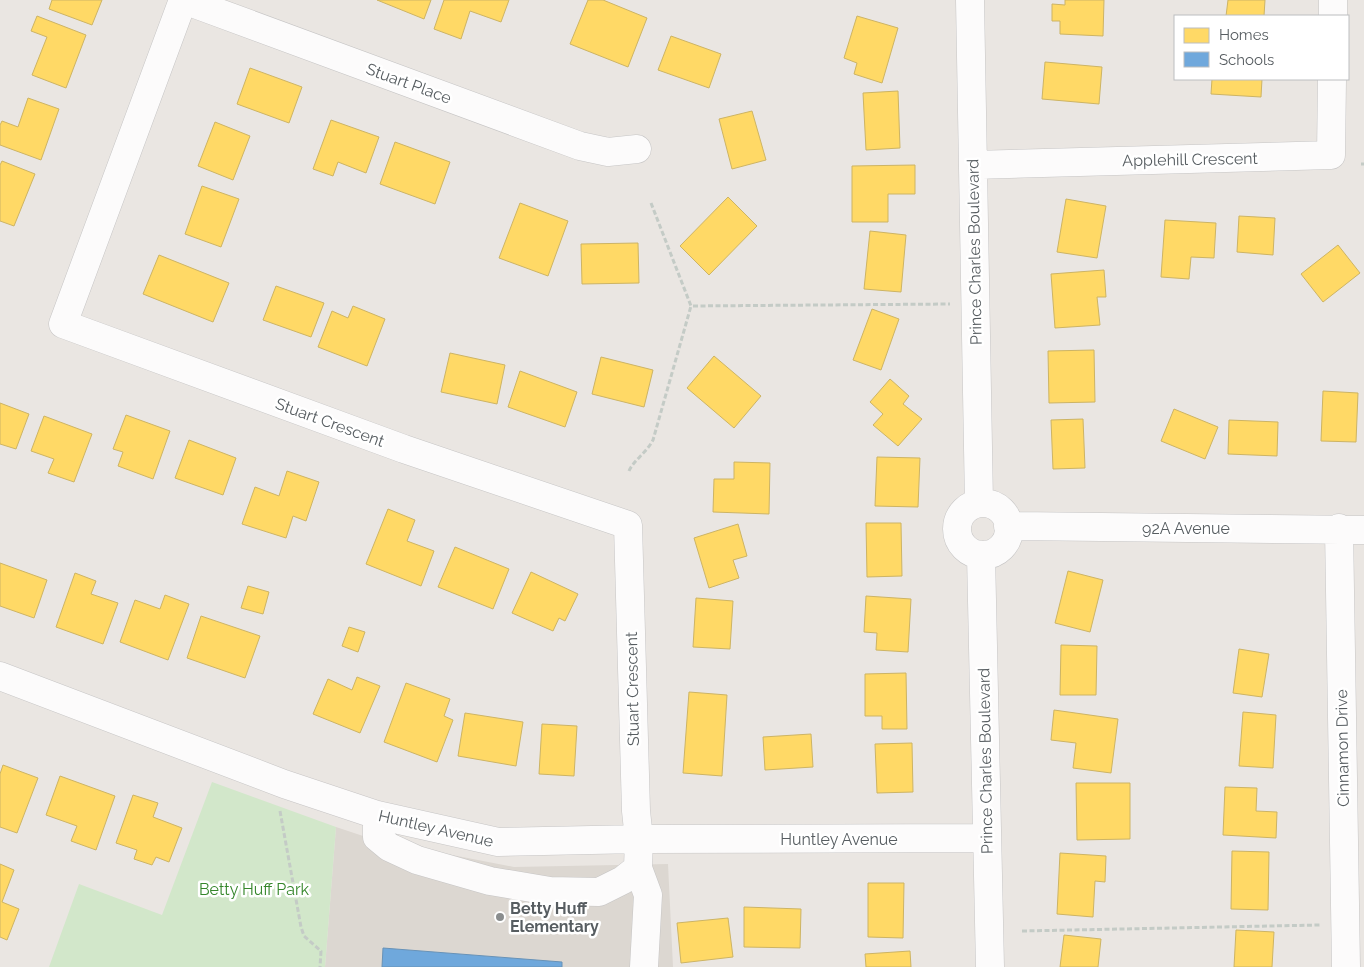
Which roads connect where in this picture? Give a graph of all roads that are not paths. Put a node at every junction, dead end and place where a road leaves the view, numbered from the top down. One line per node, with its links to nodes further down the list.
1 (183, 0): 6 (street, Stuart Place); 15 (street, Stuart Crescent)
2 (970, 0): 7 (street, Prince Charles Boulevard)
3 (1333, 0): 4 (street)
4 (1333, 15)
5 (1332, 80): 7 (street, Applehill Crescent)
6 (637, 149)
7 (973, 165): 8 (street, Prince Charles Boulevard)
8 (979, 503): 9 (street); 11 (street)
9 (1008, 526): 10 (street, 92A Avenue); 11 (street)
10 (1352, 529): 19 (street, Cinnamon Drive)
11 (981, 555): 14 (street, Prince Charles Boulevard)
12 (0, 676): 13 (street, Huntley Avenue)
13 (378, 815): 15 (street, Huntley Avenue); 16 (street)
14 (987, 838): 15 (street, Huntley Avenue); 18 (street, Prince Charles Boulevard)
15 (639, 839): 16 (street)
16 (638, 868): 17 (street)
17 (644, 967)
18 (990, 967)
19 (1346, 967)

